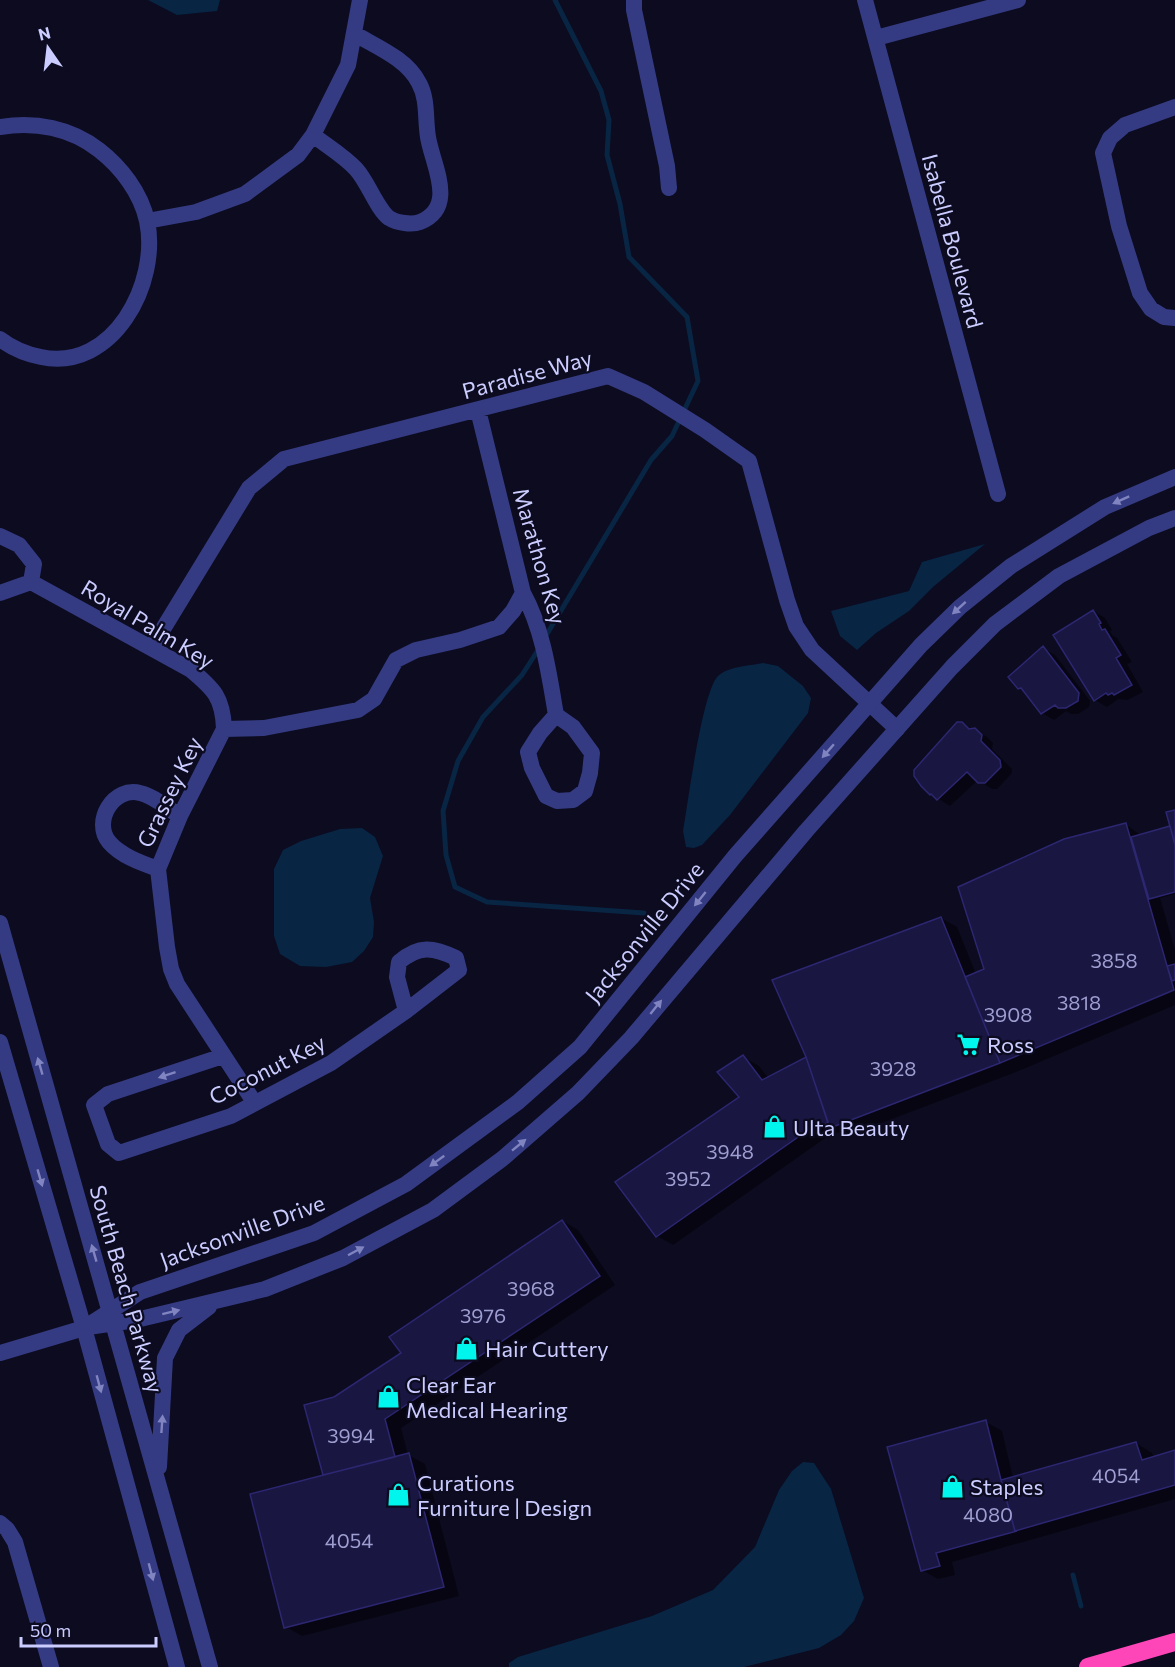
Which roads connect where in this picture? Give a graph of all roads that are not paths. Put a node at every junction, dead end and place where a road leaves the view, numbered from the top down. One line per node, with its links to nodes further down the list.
1 (360, 0): 5 (street)
2 (634, 0): 10 (street)
3 (865, 0): 6 (street, Isabella Boulevard)
4 (1018, 0): 6 (street)
5 (355, 34): 9 (street); 9 (street)
6 (876, 38): 16 (street, Isabella Boulevard)
7 (1175, 107): 12 (street)
8 (0, 127): 11 (street)
9 (313, 135): 11 (street)
10 (669, 188)
11 (147, 221): 13 (street)
12 (1175, 318)
13 (0, 339)
14 (478, 410): 21 (street, Marathon Key); 22 (street, Paradise Way); 23 (street, Paradise Way)
15 (1175, 477): 23 (street, Jacksonville Drive, one-way to 23)
16 (998, 494)
17 (1175, 518): 26 (street, Jacksonville Drive)
18 (0, 536): 19 (street)
19 (31, 582): 20 (street); 22 (street, Royal Palm Key)
20 (0, 593)
21 (526, 600): 24 (street, Marathon Key); 25 (street)
22 (152, 647): 25 (street, Royal Palm Key)
23 (870, 703): 26 (street, Paradise Way); 35 (street, Jacksonville Drive, one-way to 35)
24 (556, 715): 24 (street)
25 (224, 729): 27 (street, Grassey Key)
26 (897, 729): 34 (street, Jacksonville Drive, one-way to 26)
27 (180, 816): 28 (street, Grassey Key); 28 (street)
28 (158, 869): 32 (street, Grassey Key)
29 (0, 923): 35 (street, South Beach Parkway, one-way to 29)
30 (406, 1011): 33 (street, Coconut Key)
31 (0, 1042): 36 (street, one-way to 36)
32 (223, 1056): 33 (street, Grassey Key); 33 (street, Coconut Key, one-way to 33)
33 (254, 1102)
34 (220, 1300): 35 (street, Jacksonville Drive, one-way to 34); 38 (street, one-way to 34)
35 (112, 1317): 36 (street, Jacksonville Drive); 38 (street, South Beach Parkway)
36 (84, 1328): 37 (street, Jacksonville Drive); 42 (street, one-way to 42)
37 (0, 1353)
38 (158, 1483): 43 (street, South Beach Parkway)
39 (0, 1523): 41 (street)
40 (1175, 1642): 44 (highway)
41 (51, 1667)
42 (177, 1667)
43 (210, 1667)
44 (1088, 1667)

